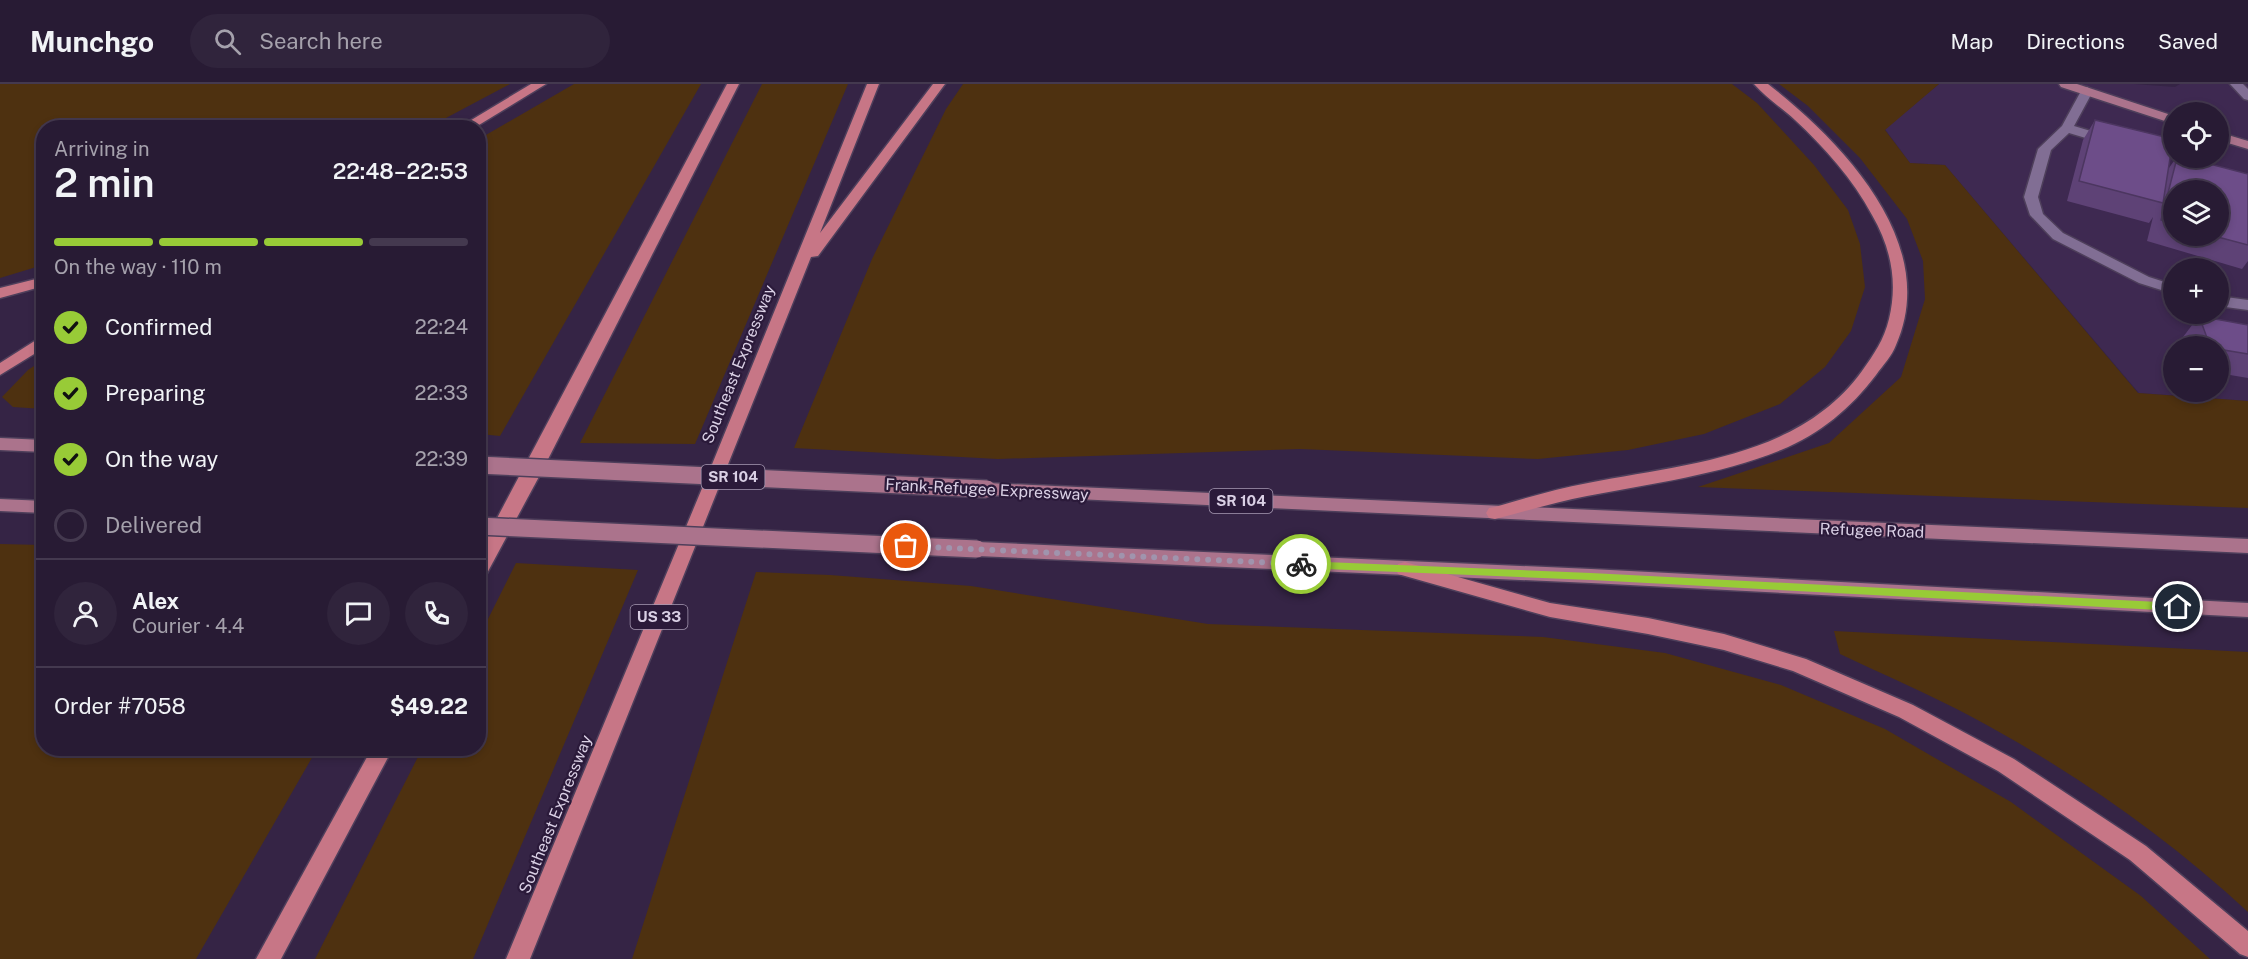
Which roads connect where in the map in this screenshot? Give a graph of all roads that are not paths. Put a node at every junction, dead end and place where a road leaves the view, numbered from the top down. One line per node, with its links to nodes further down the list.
1 (540, 84): 11 (highway)
2 (733, 84): 32 (highway)
3 (873, 84): 16 (highway, Southeast Expressway / US 33)
4 (939, 84): 16 (highway)
5 (1760, 84): 29 (highway)
6 (2065, 84): 8 (main road)
7 (2236, 84): 9 (street)
8 (2087, 92): 10 (main road); 12 (street)
9 (2248, 96)
10 (2163, 116)
11 (478, 120)
12 (2067, 128): 14 (street); 18 (street)
13 (2229, 140): 15 (main road)
14 (2117, 143)
15 (2248, 146)
16 (797, 273): 38 (highway, Southeast Expressway / US 33)
17 (36, 283): 19 (highway)
18 (2163, 286)
19 (0, 293)
20 (2229, 302): 21 (street)
21 (2248, 305)
22 (36, 345): 23 (highway)
23 (0, 370)
24 (0, 444): 25 (main road)
25 (36, 446)
26 (486, 465): 29 (main road, Frank-Refugee Expressway / SR 104, bridge)
27 (0, 505): 28 (main road)
28 (36, 507)
29 (1495, 513): 31 (main road, Refugee Road)
30 (486, 526): 33 (main road, bridge)
31 (2248, 546)
32 (486, 557)
33 (1406, 569): 34 (main road); 36 (highway)
34 (2248, 610)
35 (378, 756): 37 (highway)
36 (2248, 946)
37 (268, 959)
38 (518, 959)

